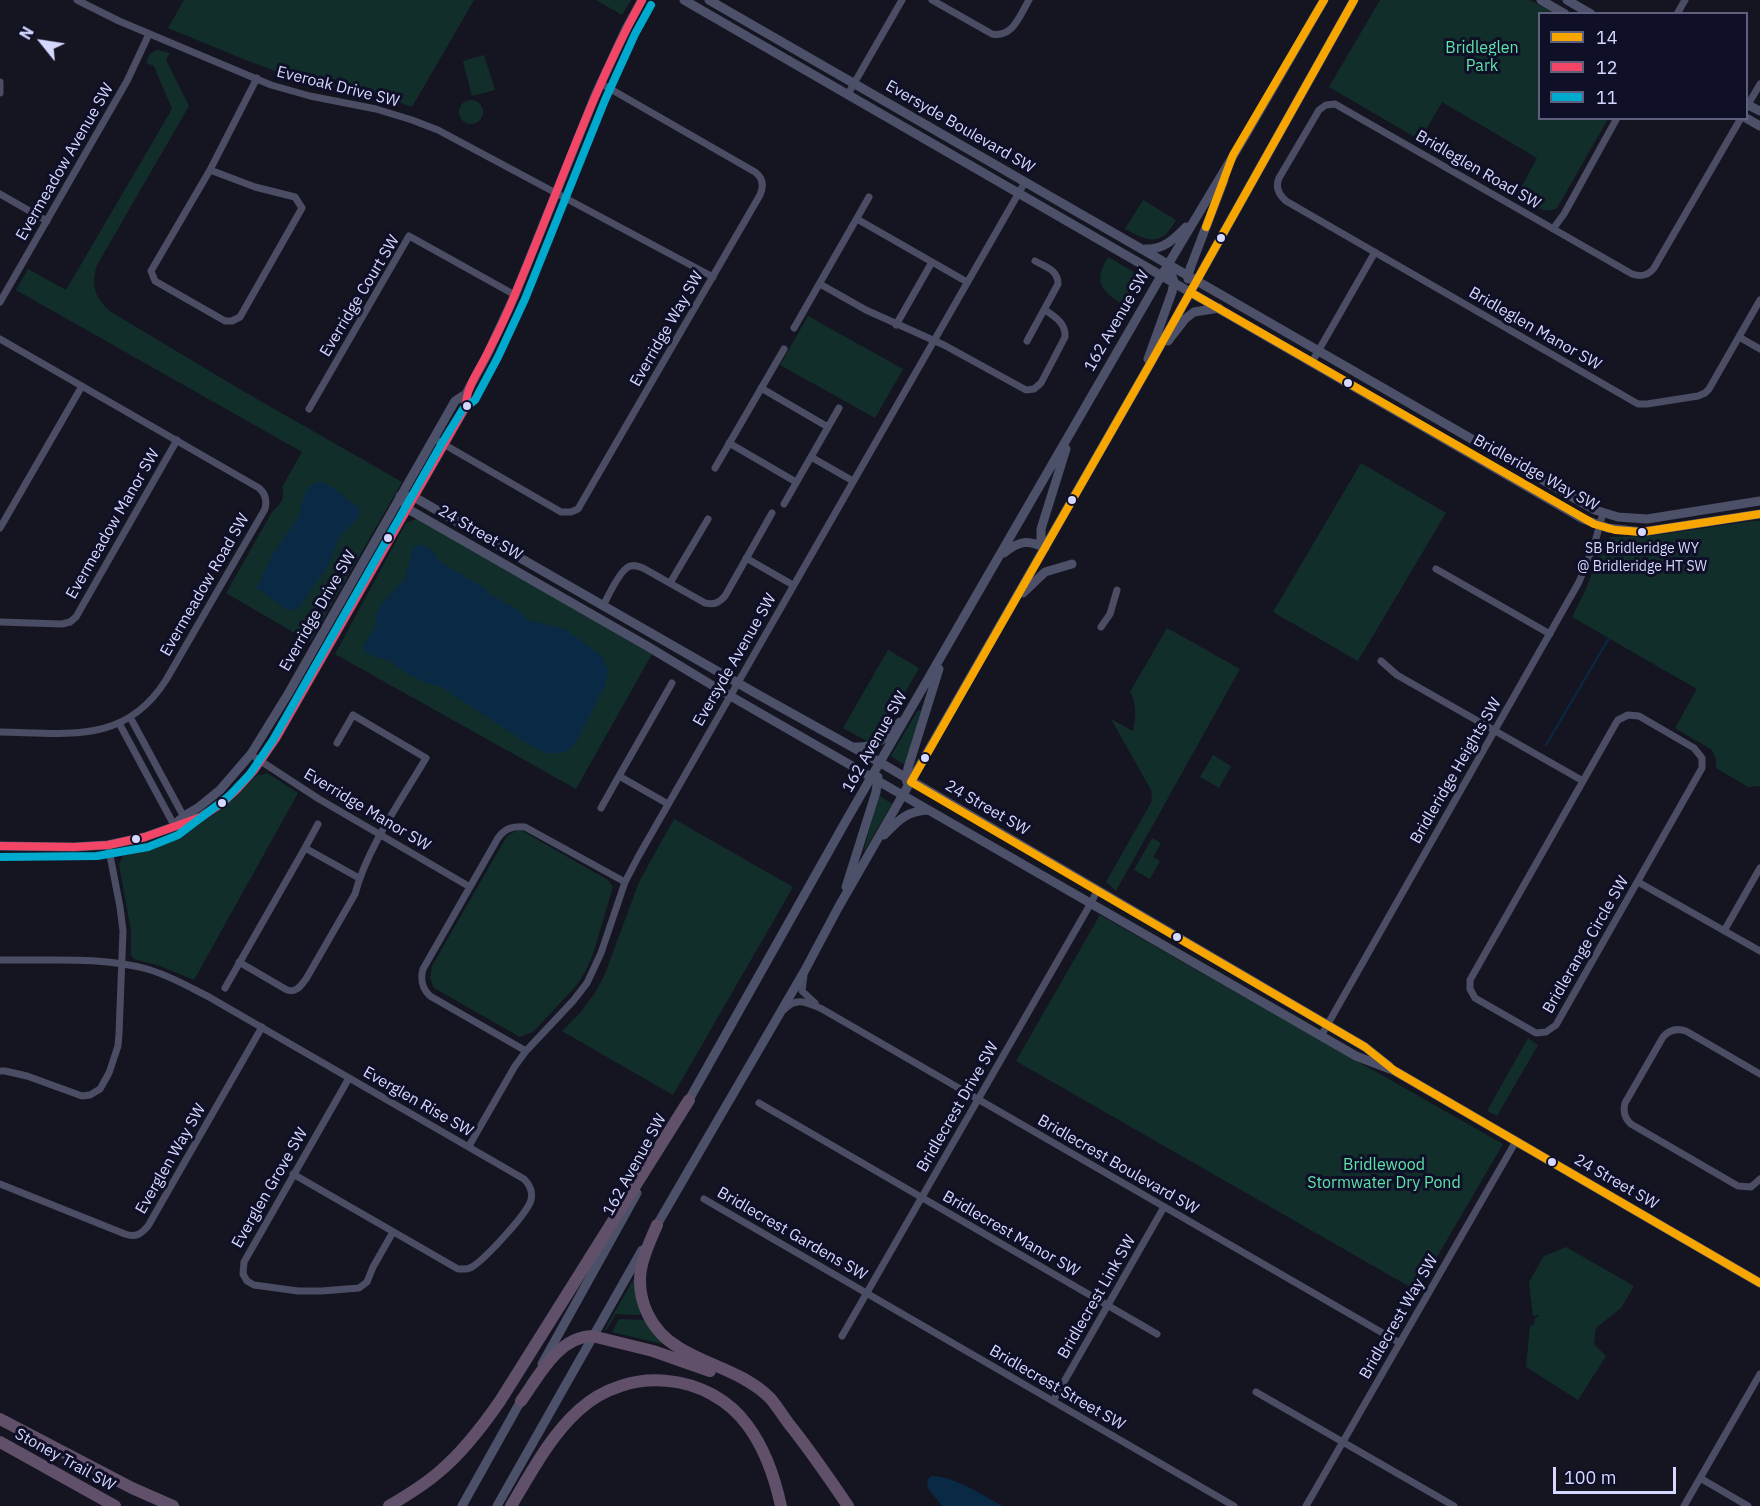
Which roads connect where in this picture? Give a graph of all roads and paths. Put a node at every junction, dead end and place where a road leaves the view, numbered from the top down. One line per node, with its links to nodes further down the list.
1 (77, 0): 14 (street, Everoak Drive SW)
2 (642, 0): 17 (street, Everridge Drive SW)
3 (684, 0): 21 (street, Eversyde Boulevard SW)
4 (708, 0): 18 (street, Eversyde Boulevard SW)
5 (902, 0): 18 (street)
6 (932, 0): 7 (street)
7 (1029, 0)
8 (1324, 0): 25 (street, 162 Avenue SW)
9 (1354, 0): 43 (street)
10 (1541, 0): 12 (street)
11 (1567, 0): 13 (street)
12 (1562, 12)
13 (1588, 12)
14 (149, 34): 15 (street, Everoak Drive SW); 34 (street, Evermeadow Avenue SW)
15 (257, 78): 26 (street); 29 (street, Everoak Drive SW)
16 (0, 82): 20 (street)
17 (600, 83): 29 (street, Everridge Drive SW); 42 (street, Everridge Way SW)
18 (854, 84): 21 (street); 27 (street, Eversyde Boulevard SW)
19 (1760, 84): 22 (street)
20 (0, 93)
21 (848, 94): 28 (street, Eversyde Boulevard SW)
22 (1748, 103)
23 (1616, 120): 35 (street)
24 (1739, 120): 35 (street, Bridleglen Road SW)
25 (1233, 155): 32 (street, 162 Avenue SW); 43 (street)
26 (210, 170): 26 (street)
27 (1025, 182): 28 (street, Eversyde Avenue SW); 36 (street, Eversyde Boulevard SW)
28 (1019, 192): 41 (street, Eversyde Boulevard SW); 44 (street, Eversyde Avenue SW)
29 (556, 193): 42 (street, Everoak Drive SW); 48 (street, Everridge Drive SW)
30 (0, 194): 34 (street)
31 (869, 197): 33 (street)
32 (1197, 217): 36 (street); 40 (street, 162 Avenue SW)
33 (857, 219): 39 (street); 46 (street)
34 (46, 221): 50 (street, Evermeadow Avenue SW)
35 (1553, 229): 37 (street, Bridleglen Road SW)
36 (1143, 249): 40 (street, Eversyde Boulevard SW)
37 (1375, 252): 55 (street, Bridleglen Manor SW); 61 (street)
38 (1035, 261): 52 (street)
39 (932, 262): 44 (street); 53 (street)
40 (1168, 264): 41 (street, 162 Avenue SW); 43 (street, Eversyde Boulevard SW); 45 (street)
41 (1161, 275): 45 (street, Bridleridge Way SW); 73 (street, 162 Avenue SW)
42 (713, 277): 77 (street, Everridge Way SW)
43 (1192, 278): 47 (street); 61 (street, Bridleridge Way SW)
44 (967, 282): 57 (street, Eversyde Avenue SW)
45 (1174, 282): 47 (street, Bridleridge Way SW); 64 (street)
46 (820, 284): 53 (street); 54 (street)
47 (1190, 292): 51 (street, Bridleridge Way SW); 63 (street)
48 (516, 295): 67 (street, Everridge Drive SW); 70 (street, Everridge Court SW)
49 (1760, 300): 55 (street, Bridleglen Manor SW)
50 (0, 302)
51 (1219, 308): 62 (street, Bridleridge Way SW); 63 (street)
52 (1045, 310): 57 (street); 58 (street)
53 (897, 325): 57 (street)
54 (794, 328)
55 (1739, 337): 60 (street)
56 (0, 339): 65 (street, Evermeadow Road SW)
57 (934, 341): 82 (street, Eversyde Avenue SW)
58 (1027, 341)
59 (784, 350): 66 (street)
60 (1760, 350)
61 (1318, 351): 62 (street); 68 (street, Bridleridge Way SW)
62 (1312, 362): 71 (street, Bridleridge Way SW)
63 (1150, 364): 64 (street)
64 (1139, 384): 95 (street)
65 (82, 386): 75 (street, Evermeadow Road SW); 94 (street)
66 (761, 388): 72 (street); 76 (street)
67 (466, 393): 74 (street, Everridge Drive SW); 77 (street, Everridge Drive SW)
68 (1407, 402): 71 (street); 79 (street, Bridleridge Way SW)
69 (839, 408): 72 (street)
70 (309, 409)
71 (1401, 413): 81 (street, Bridleridge Way SW)
72 (828, 427): 78 (street)
73 (1071, 432): 95 (street); 96 (street, 162 Avenue SW)
74 (433, 438): 77 (street, Everridge Way SW); 84 (street, Everridge Drive SW)
75 (177, 440): 105 (street, Evermeadow Manor SW); 116 (street, Evermeadow Road SW)
76 (729, 443): 80 (street); 83 (street)
77 (444, 444): 85 (street, Everridge Drive SW)
78 (811, 456): 82 (street); 83 (street)
79 (1506, 459): 81 (street); 90 (street, Bridleridge Way SW)
80 (716, 468)
81 (1500, 470): 93 (street, Bridleridge Way SW)
82 (853, 481): 101 (street, Eversyde Avenue SW)
83 (796, 482): 87 (street)
84 (400, 496): 85 (street, 24 Street SW); 88 (street, 24 Street SW); 108 (street, Everridge Drive SW)
85 (414, 497): 88 (street, Everridge Drive SW); 104 (street, 24 Street SW)
86 (1760, 501): 90 (street, Bridleridge Way SW)
87 (784, 504)
88 (408, 508): 109 (street, Everridge Drive SW); 114 (street, 24 Street SW)
89 (772, 513): 97 (street)
90 (1603, 513): 93 (street, Bridleridge Heights SW)
91 (1760, 514): 93 (street, Bridleridge Way SW)
92 (708, 519): 100 (street)
93 (1599, 525): 107 (street, Bridleridge Heights SW)
94 (0, 528)
95 (1045, 548): 96 (street); 103 (street)
96 (999, 557): 110 (street, 162 Avenue SW)
97 (746, 558): 100 (street); 101 (street)
98 (1072, 564): 103 (street)
99 (1436, 569): 107 (street)
100 (670, 583): 104 (street)
101 (793, 585): 113 (street, Eversyde Avenue SW)
102 (1117, 590): 106 (street)
103 (1013, 603): 127 (street)
104 (603, 606): 113 (street, 24 Street SW)
105 (0, 622)
106 (1101, 627)
107 (1550, 634): 118 (street, Bridleridge Heights SW)
108 (316, 645): 109 (street); 122 (street, Everridge Drive SW)
109 (326, 650): 123 (street, Everridge Drive SW)
110 (946, 650): 115 (street, 162 Avenue SW); 127 (street)
111 (1381, 661): 118 (street)
112 (672, 683): 125 (street)
113 (737, 683): 114 (street, Eversyde Avenue SW); 121 (street, 24 Street SW)
114 (730, 696): 124 (street, 24 Street SW); 129 (street, Eversyde Avenue SW)
115 (912, 709): 121 (street); 124 (street, 162 Avenue SW)
116 (130, 717): 117 (street, Evermeadow Road SW); 132 (street)
117 (119, 723): 119 (street, Evermeadow Road SW); 134 (street)
118 (1495, 731): 126 (street); 157 (street, Bridleridge Heights SW)
119 (0, 732)
120 (337, 743): 135 (street)
121 (852, 747): 124 (street, 24 Street SW)
122 (251, 754): 123 (street, Everridge Manor SW); 132 (street, Everridge Drive SW)
123 (261, 761): 132 (street, Everridge Drive SW); 135 (street, Everridge Manor SW)
124 (876, 770): 127 (street, 24 Street SW); 128 (street, 24 Street SW); 147 (street); 166 (street, 162 Avenue SW)
125 (619, 776): 129 (street); 130 (street)
126 (1583, 781): 143 (street, Bridlerange Circle SW); 143 (street, Bridlerange Circle SW)
127 (908, 782): 128 (street); 145 (street, 24 Street SW)
128 (907, 797): 131 (street, 24 Street SW); 138 (street)
129 (668, 804): 142 (street, Eversyde Avenue SW)
130 (600, 808)
131 (928, 810): 138 (street); 146 (street, 24 Street SW)
132 (185, 819): 134 (street, Everridge Drive SW)
133 (318, 824): 139 (street)
134 (174, 825): 136 (street, Everridge Drive SW)
135 (381, 834): 141 (street); 144 (street, Everridge Manor SW)
136 (108, 844): 137 (street, Everridge Drive SW); 152 (street)
137 (0, 846)
138 (874, 846): 147 (street)
139 (305, 848): 141 (street); 151 (street)
140 (1760, 868): 148 (street)
141 (359, 878): 151 (street)
142 (624, 882): 144 (street); 160 (street, Eversyde Avenue SW)
143 (1638, 882): 148 (street)
144 (470, 887): 160 (street)
145 (1096, 891): 146 (street, Bridlecrest Drive SW); 157 (street, 24 Street SW)
146 (1091, 903): 159 (street, 24 Street SW); 165 (street, Bridlecrest Drive SW)
147 (838, 908): 153 (street)
148 (1724, 931): 149 (street)
149 (1760, 951)
150 (0, 960): 152 (street, Everglen Rise SW)
151 (240, 962): 154 (street)
152 (122, 964): 158 (street, Everglen Rise SW); 161 (street)
153 (807, 966): 155 (street); 156 (street)
154 (225, 988)
155 (822, 1009): 156 (street); 165 (street, Bridlecrest Boulevard SW)
156 (777, 1017): 176 (street)
157 (1327, 1024): 159 (street, Bridleridge Heights SW); 162 (street, 24 Street SW)
158 (261, 1027): 164 (street, Everglen Rise SW); 172 (street, Everglen Way SW)
159 (1321, 1035): 162 (street, 24 Street SW)
160 (526, 1051): 169 (street, Eversyde Avenue SW)
161 (0, 1071)
162 (1395, 1071): 168 (street, 24 Street SW)
163 (1760, 1074): 171 (street)
164 (349, 1078): 169 (street, Everglen Rise SW); 170 (street, Everglen Grove SW)
165 (978, 1099): 173 (street, Bridlecrest Drive SW); 175 (street, Bridlecrest Boulevard SW)
166 (689, 1100): 188 (street, 162 Avenue SW); 197 (highway)
167 (759, 1103): 173 (street, Bridlecrest Manor SW)
168 (1516, 1142): 178 (street, 24 Street SW); 184 (street, Bridlecrest Way SW)
169 (468, 1146): 177 (street, Everglen Rise SW)
170 (293, 1174): 177 (street, Everglen Rise SW); 177 (street, Everglen Grove SW)
171 (1760, 1179)
172 (0, 1184)
173 (921, 1198): 179 (street, Bridlecrest Drive SW); 180 (street, Bridlecrest Manor SW)
174 (704, 1199): 179 (street, Bridlecrest Gardens SW)
175 (1164, 1207): 180 (street, Bridlecrest Link SW); 184 (street, Bridlecrest Boulevard SW)
176 (657, 1225): 182 (street); 191 (highway)
177 (393, 1232)
178 (1760, 1283)
179 (866, 1293): 183 (street, Bridlecrest Drive SW); 189 (street, Bridlecrest Street SW)
180 (1108, 1305): 181 (street, Bridlecrest Manor SW); 189 (street, Bridlecrest Link SW)
181 (1157, 1334)
182 (592, 1336): 188 (highway); 191 (highway); 199 (street)
183 (842, 1336)
184 (1400, 1343): 193 (street, Bridlecrest Way SW)
185 (1760, 1374): 186 (street)
186 (1758, 1382): 194 (street)
187 (1256, 1392): 193 (street)
188 (521, 1401): 198 (street, 162 Avenue SW)
189 (1053, 1401): 203 (street, Bridlecrest Street SW)
190 (0, 1419): 196 (highway)
191 (788, 1423): 202 (highway)
192 (0, 1442): 195 (highway, Stoney Trail SW)
193 (1343, 1442): 204 (street, Bridlecrest Way SW); 205 (street)
194 (1700, 1478): 206 (street); 207 (street)
195 (115, 1506)
196 (173, 1506)
197 (389, 1506)
198 (462, 1506)
199 (497, 1506)
200 (511, 1506): 201 (highway)
201 (781, 1506)
202 (848, 1506)
203 (1234, 1506)
204 (1306, 1506)
205 (1454, 1506)
206 (1684, 1506)
207 (1748, 1506)

